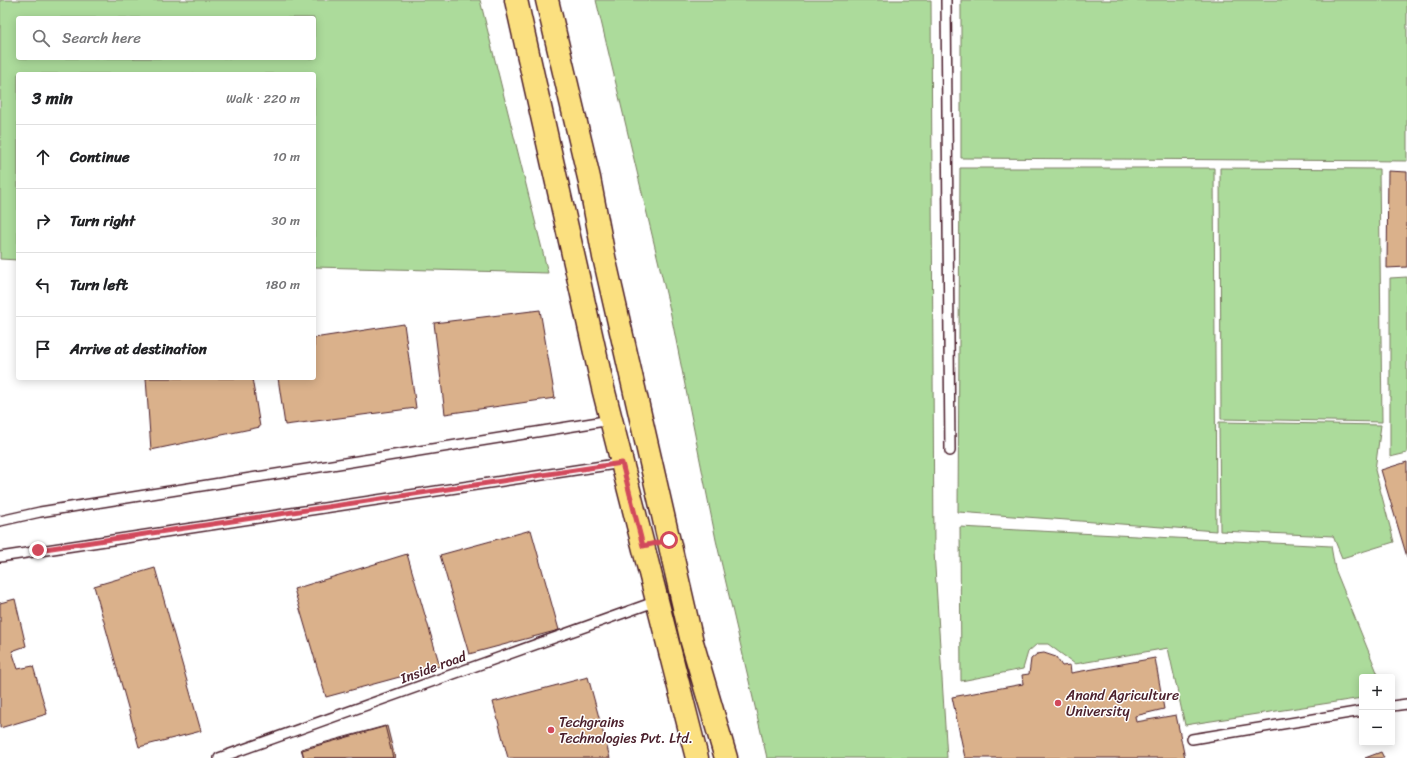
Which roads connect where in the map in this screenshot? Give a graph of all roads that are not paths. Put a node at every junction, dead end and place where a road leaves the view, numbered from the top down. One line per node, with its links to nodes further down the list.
1 (516, 0): 4 (main road)
2 (547, 0): 8 (main road)
3 (946, 0): 5 (lane)
4 (611, 420): 6 (main road); 7 (lane)
5 (950, 451)
6 (622, 463): 9 (main road); 10 (lane)
7 (0, 520)
8 (669, 540): 9 (main road); 18 (main road)
9 (643, 546): 11 (main road)
10 (0, 557)
11 (657, 602): 16 (lane, Inside road); 17 (main road)
12 (1407, 704): 13 (lane)
13 (1395, 706)
14 (1359, 711): 15 (lane)
15 (1192, 739)
16 (219, 758)
17 (697, 758)
18 (726, 758)

